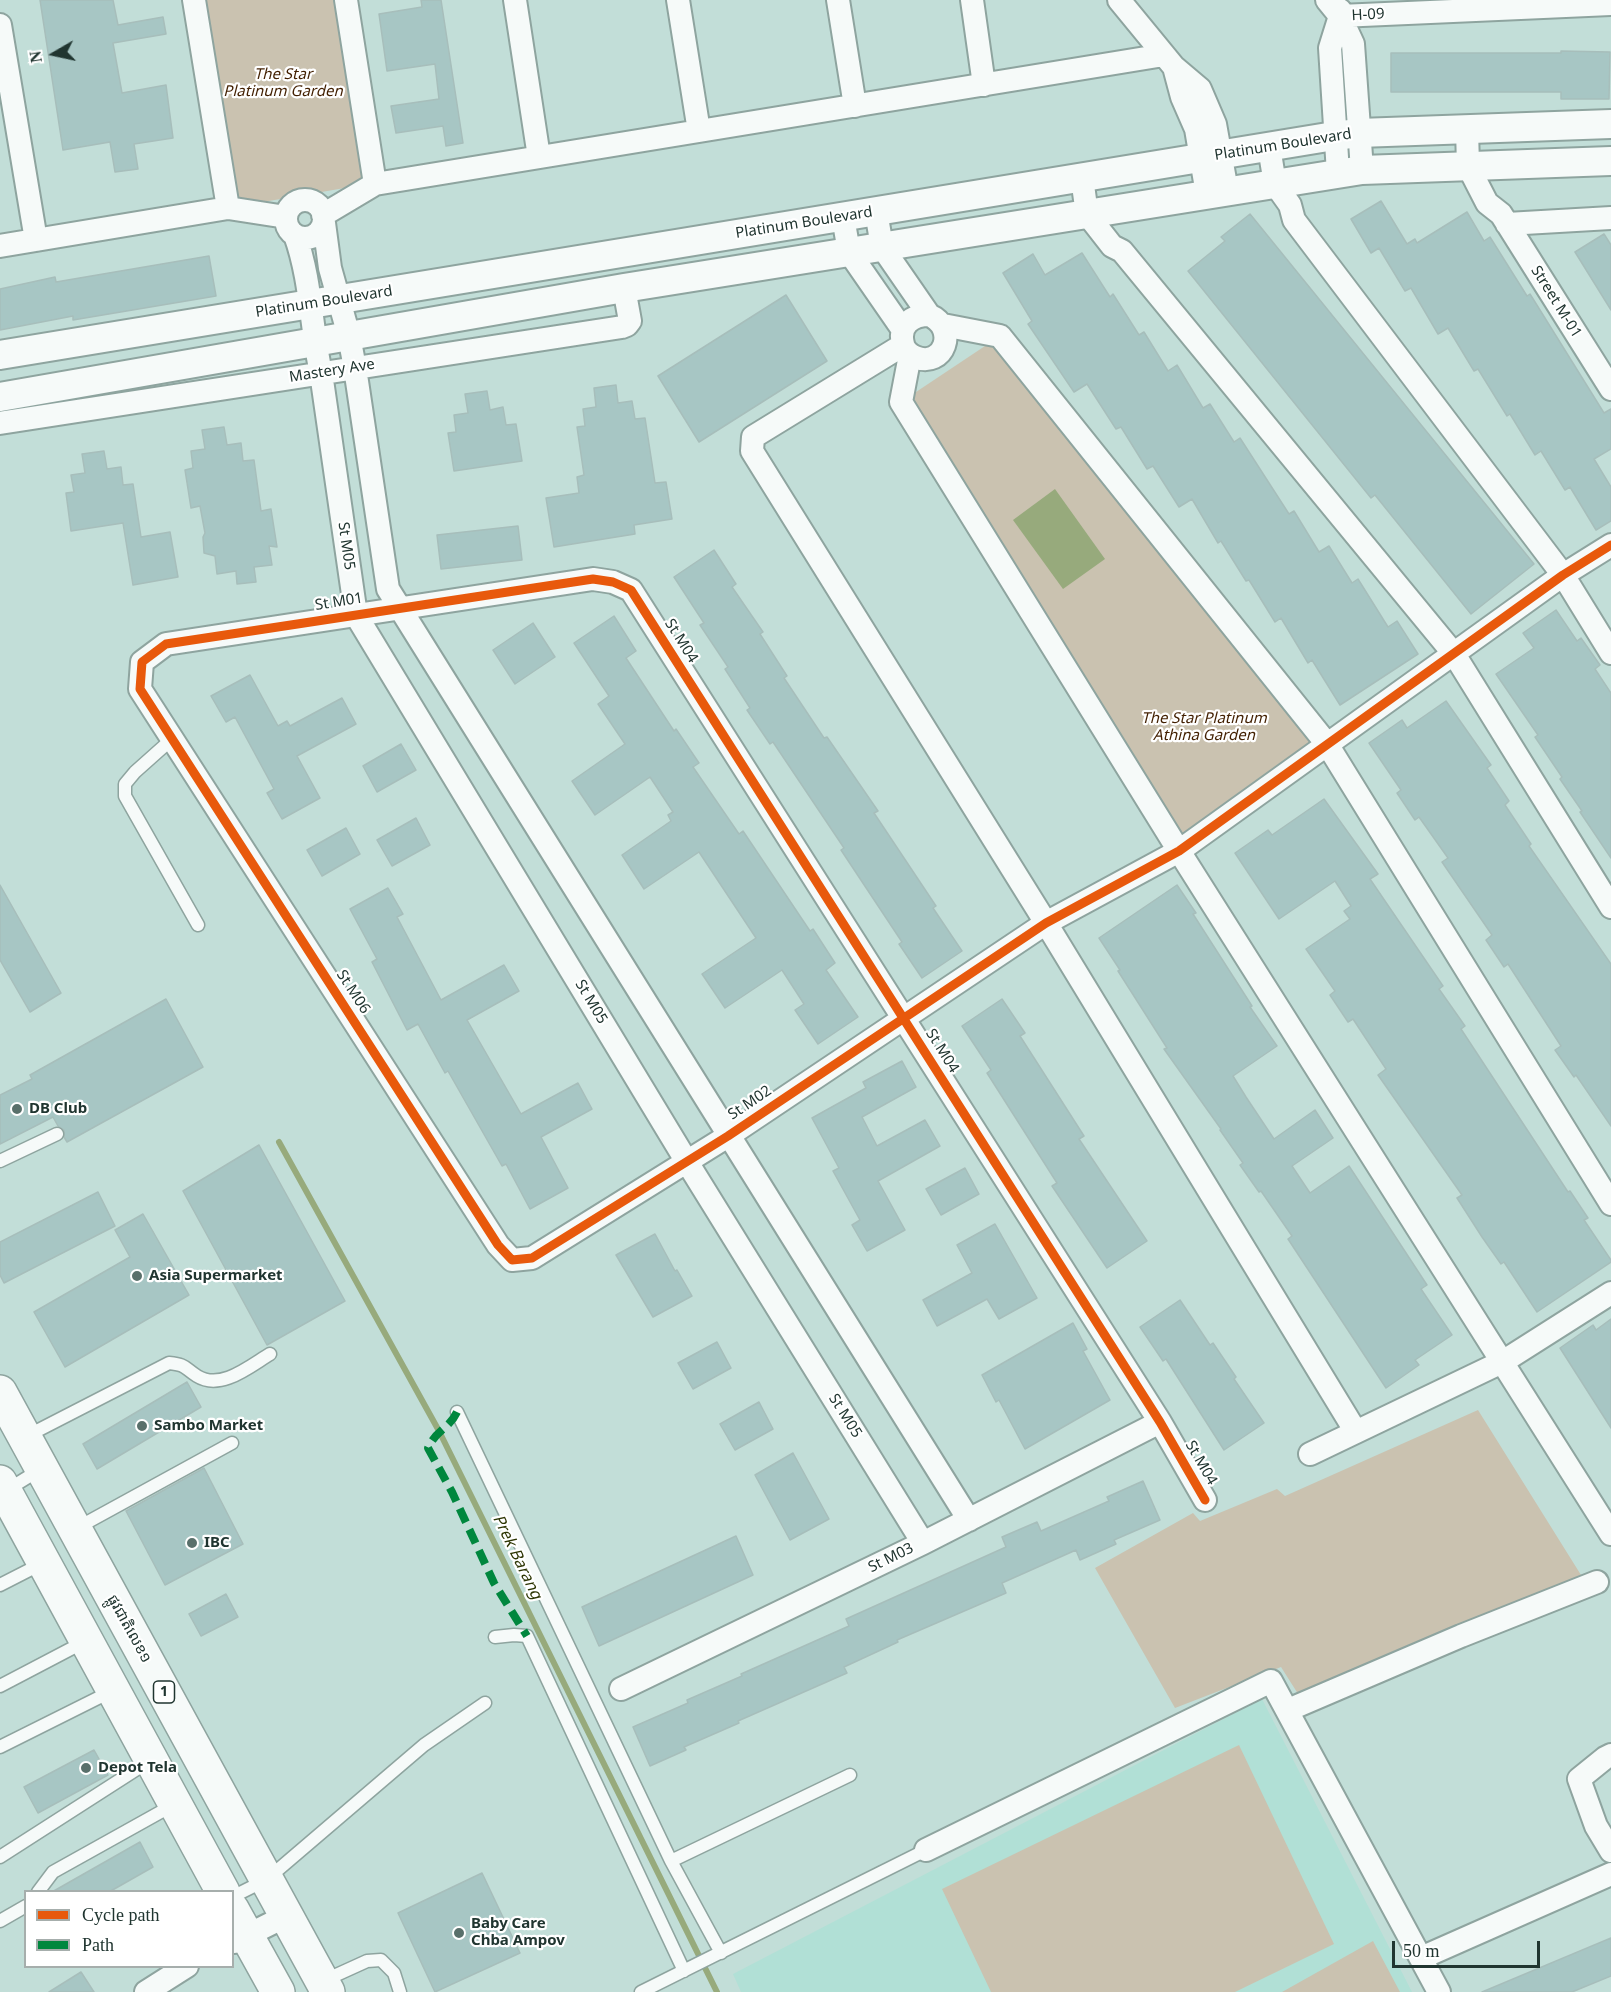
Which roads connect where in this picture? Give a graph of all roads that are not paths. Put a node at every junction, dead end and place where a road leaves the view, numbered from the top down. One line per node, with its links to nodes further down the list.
1 (194, 0): 28 (street)
2 (346, 0): 25 (street)
3 (515, 0): 20 (street)
4 (678, 0): 16 (street)
5 (838, 0): 13 (street)
6 (972, 0): 12 (street)
7 (1119, 0): 11 (street)
8 (1611, 4): 9 (street, H-09)
9 (1336, 5): 17 (street)
10 (0, 25): 36 (street)
11 (1169, 61): 12 (street); 19 (street)
12 (984, 85): 13 (street)
13 (855, 106): 16 (street)
14 (1611, 124): 15 (street, Platinum Boulevard)
15 (1474, 129): 17 (street, Platinum Boulevard); 22 (street)
16 (699, 131): 20 (street)
17 (1347, 134): 18 (street, Platinum Boulevard); 23 (street)
18 (1262, 148): 19 (street, Platinum Boulevard); 26 (street)
19 (1211, 156): 24 (street, Platinum Boulevard); 27 (street)
20 (539, 157): 25 (street)
21 (1611, 161): 22 (street)
22 (1474, 166): 23 (street); 34 (street, Street M-01)
23 (1350, 171): 26 (street)
24 (1087, 177): 29 (street, Platinum Boulevard); 30 (street)
25 (375, 184): 33 (street)
26 (1268, 185): 27 (street); 56 (street)
27 (1217, 193): 30 (street)
28 (228, 208): 35 (street); 36 (street)
29 (876, 211): 31 (street, Platinum Boulevard); 38 (street)
30 (1093, 213): 38 (street); 61 (street)
31 (843, 217): 39 (street); 41 (street, Platinum Boulevard)
32 (1611, 218): 34 (street)
33 (324, 219): 35 (street); 35 (street); 41 (street)
34 (1504, 219): 50 (street, Street M-01)
35 (290, 226): 42 (street, St M05)
36 (36, 240): 37 (street)
37 (0, 246)
38 (882, 247): 39 (street); 43 (street)
39 (849, 252): 40 (street); 46 (street)
40 (624, 288): 44 (street); 48 (street, Mastery Ave)
41 (338, 300): 42 (street, Platinum Boulevard); 44 (street)
42 (310, 304): 45 (street, St M05); 47 (street, Platinum Boulevard)
43 (936, 320): 46 (street); 46 (street); 63 (street)
44 (349, 336): 45 (street); 48 (street)
45 (314, 343): 49 (street, St M05); 51 (street)
46 (905, 344): 64 (street); 66 (street)
47 (0, 355)
48 (355, 368): 49 (street, Mastery Ave); 53 (street)
49 (321, 374): 52 (street, Mastery Ave); 54 (street, St M05)
50 (1611, 389)
51 (0, 397)
52 (0, 423)
53 (371, 476): 54 (street); 58 (street)
54 (337, 482): 59 (street, St M05)
55 (1611, 545): 56 (street, St M02)
56 (1563, 575): 60 (street); 61 (street, St M02)
57 (631, 590): 58 (street, St M01); 68 (street, St M04)
58 (399, 609): 59 (street, St M01); 70 (street)
59 (356, 615): 62 (street, St M01); 72 (street, St M05)
60 (1611, 653)
61 (1454, 654): 63 (street, St M02); 65 (street)
62 (172, 739): 67 (lane); 74 (street, St M06)
63 (1327, 744): 64 (street, St M02); 73 (street)
64 (1179, 851): 66 (street, St M02); 77 (street)
65 (1611, 907)
66 (1046, 923): 68 (street, St M02); 81 (street)
67 (198, 925)
68 (903, 1018): 70 (street, St M02); 80 (street, St M04)
69 (57, 1134): 71 (lane)
70 (728, 1136): 72 (street, St M02); 88 (street)
71 (0, 1161)
72 (687, 1162): 74 (street, St M02); 91 (street, St M05)
73 (1611, 1204)
74 (512, 1260)
75 (1611, 1293): 77 (street)
76 (270, 1354): 82 (lane)
77 (1504, 1361): 81 (street); 90 (street)
78 (0, 1392): 82 (highway, ផ្លូវជាតិលេខ១ / 1)
79 (457, 1412): 111 (lane)
80 (1160, 1422): 87 (street, St M04); 88 (street, St M03)
81 (1356, 1432): 84 (street)
82 (25, 1437): 85 (highway, ផ្លូវជាតិលេខ១ / 1)
83 (232, 1443): 89 (lane)
84 (1310, 1454)
85 (42, 1469): 86 (lane); 89 (highway, ផ្លូវជាតិលេខ១ / 1)
86 (2, 1489): 92 (highway)
87 (1206, 1500)
88 (969, 1520): 91 (street, St M03)
89 (75, 1529): 95 (highway, ផ្លូវជាតិលេខ១ / 1)
90 (1611, 1533)
91 (923, 1543): 99 (street, St M03)
92 (44, 1563): 94 (lane); 97 (highway)
93 (1597, 1582): 102 (street)
94 (0, 1585)
95 (124, 1620): 97 (highway); 113 (highway, ផ្លូវជាតិលេខ១ / 1)
96 (495, 1637): 124 (lane)
97 (88, 1640): 98 (lane); 100 (highway)
98 (0, 1686)
99 (621, 1689)
100 (114, 1690): 103 (lane); 105 (highway)
101 (485, 1703): 113 (lane)
102 (1288, 1710): 108 (street); 122 (street)
103 (0, 1747)
104 (1611, 1755): 109 (street)
105 (152, 1759): 107 (highway); 110 (lane)
106 (850, 1774): 111 (lane)
107 (176, 1804): 114 (lane); 115 (highway)
108 (926, 1850): 121 (lane)
109 (1611, 1851)
110 (0, 1857)
111 (671, 1861): 121 (lane)
112 (1611, 1874): 122 (street)
113 (266, 1880): 116 (lane); 118 (highway, ផ្លូវជាតិលេខ១ / 1)
114 (40, 1890)
115 (222, 1890)
116 (234, 1897)
117 (24, 1907): 119 (lane)
118 (286, 1916): 120 (street); 125 (highway, ផ្លូវជាតិលេខ១ / 1)
119 (0, 1921)
120 (237, 1929): 127 (highway)
121 (718, 1955): 124 (lane)
122 (1421, 1958): 130 (street)
123 (184, 1968): 126 (street)
124 (688, 1969): 129 (lane)
125 (325, 1987): 128 (lane)
126 (146, 1992)
127 (278, 1992)
128 (399, 1992)
129 (641, 1992)
130 (1439, 1992)

